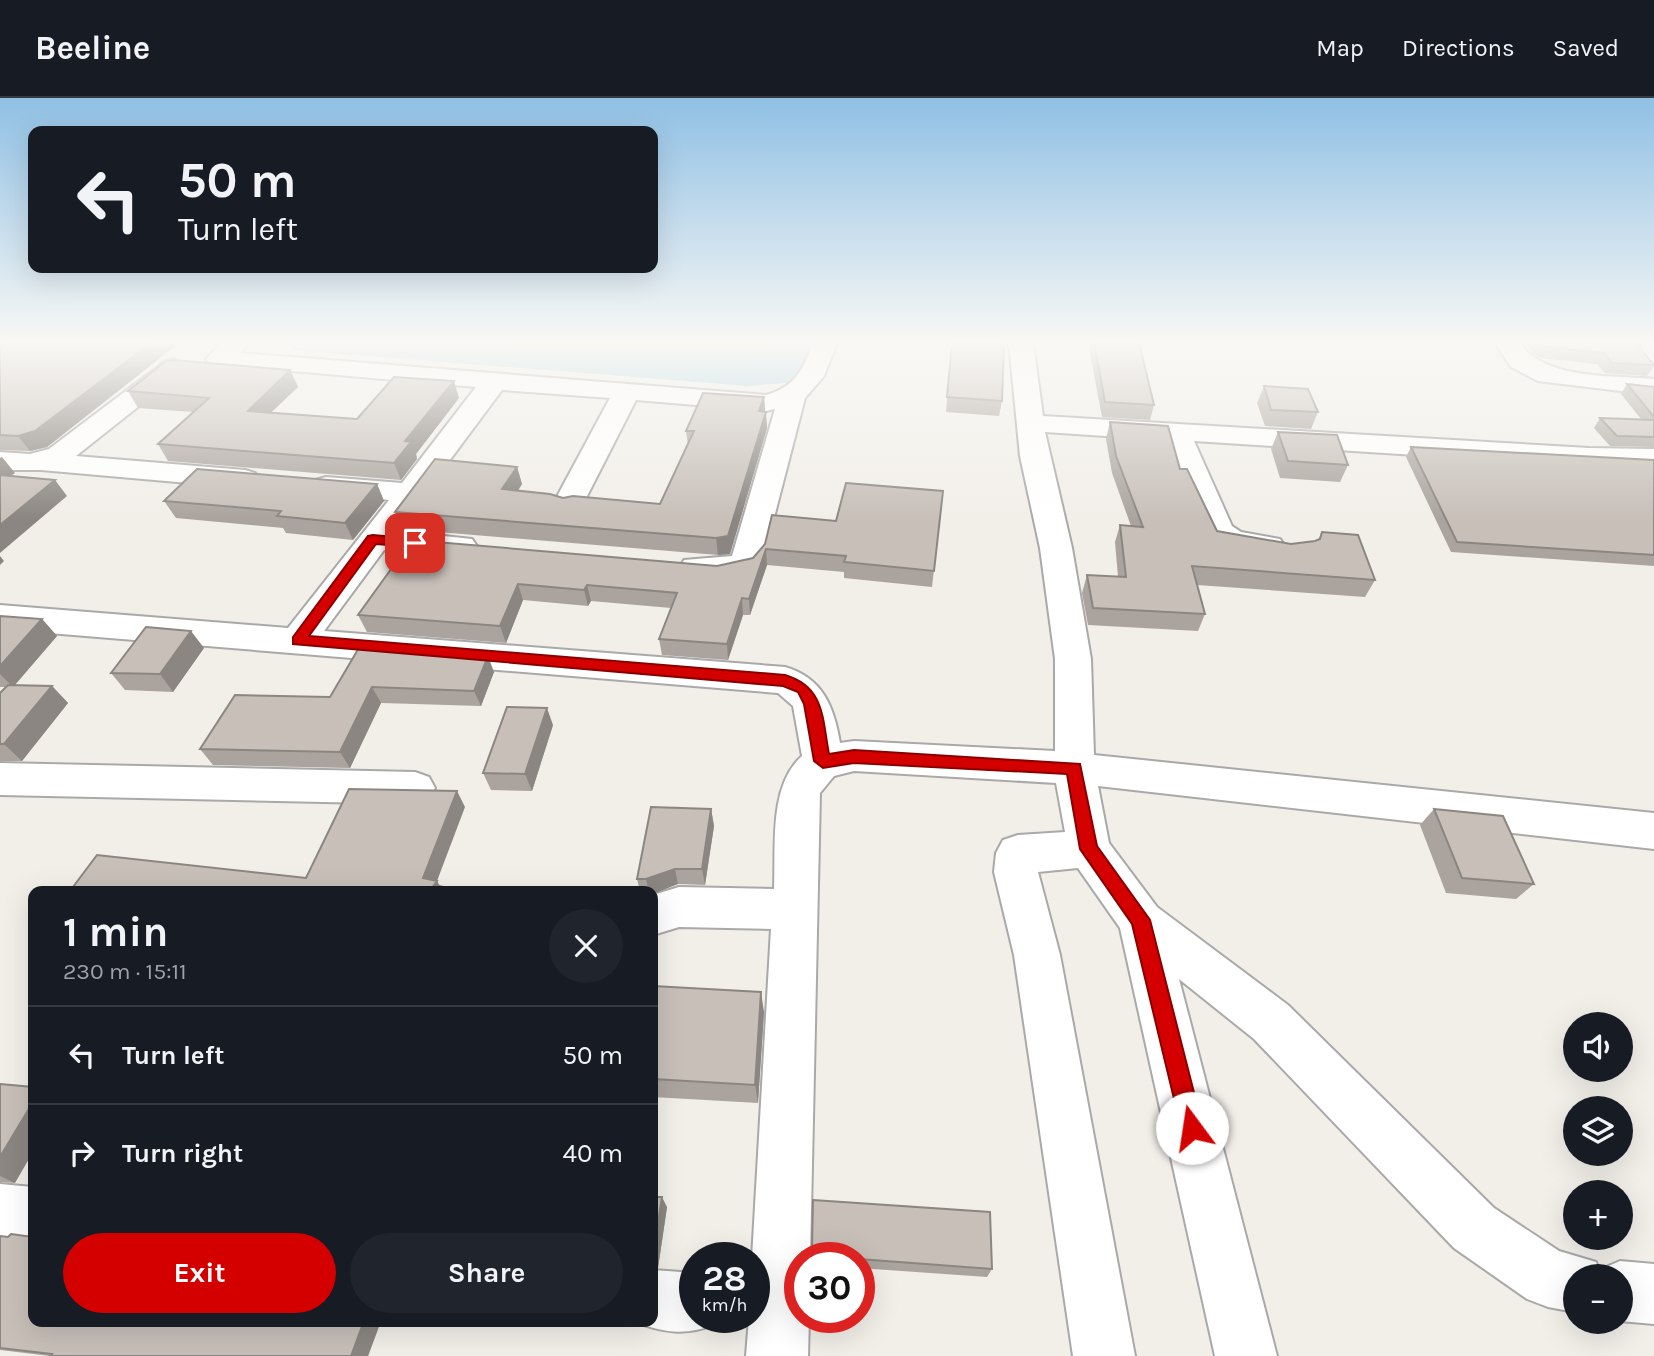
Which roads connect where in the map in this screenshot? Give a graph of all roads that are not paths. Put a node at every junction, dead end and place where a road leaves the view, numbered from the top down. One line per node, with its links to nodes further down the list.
1 (125, 402): 12 (street)
2 (478, 402): 13 (street)
3 (622, 402): 14 (street)
4 (732, 402): 5 (street)
5 (772, 402)
6 (791, 402): 18 (street)
7 (1028, 402): 8 (street)
8 (1030, 423): 9 (street); 22 (street)
9 (1175, 431): 10 (street); 17 (street)
10 (1654, 458)
11 (0, 461): 12 (street)
12 (45, 462): 13 (street)
13 (407, 492): 15 (street)
14 (568, 504)
15 (373, 539): 16 (street); 20 (street)
16 (485, 548)
17 (1295, 549)
18 (663, 564)
19 (0, 617): 20 (street)
20 (298, 640): 21 (street)
21 (823, 761): 22 (street); 27 (street)
22 (1074, 768): 25 (street); 26 (street)
23 (0, 779): 24 (street)
24 (415, 788)
25 (1654, 831)
26 (1089, 849): 29 (street); 38 (street)
27 (796, 910): 28 (street); 37 (street)
28 (658, 913)
29 (1141, 920): 32 (street); 39 (street)
30 (0, 1212): 31 (street)
31 (28, 1215)
32 (1563, 1281)
33 (1633, 1292): 34 (street)
34 (1654, 1294)
35 (658, 1300): 36 (street)
36 (679, 1302)
37 (770, 1325)
38 (1104, 1356)
39 (1246, 1356)

